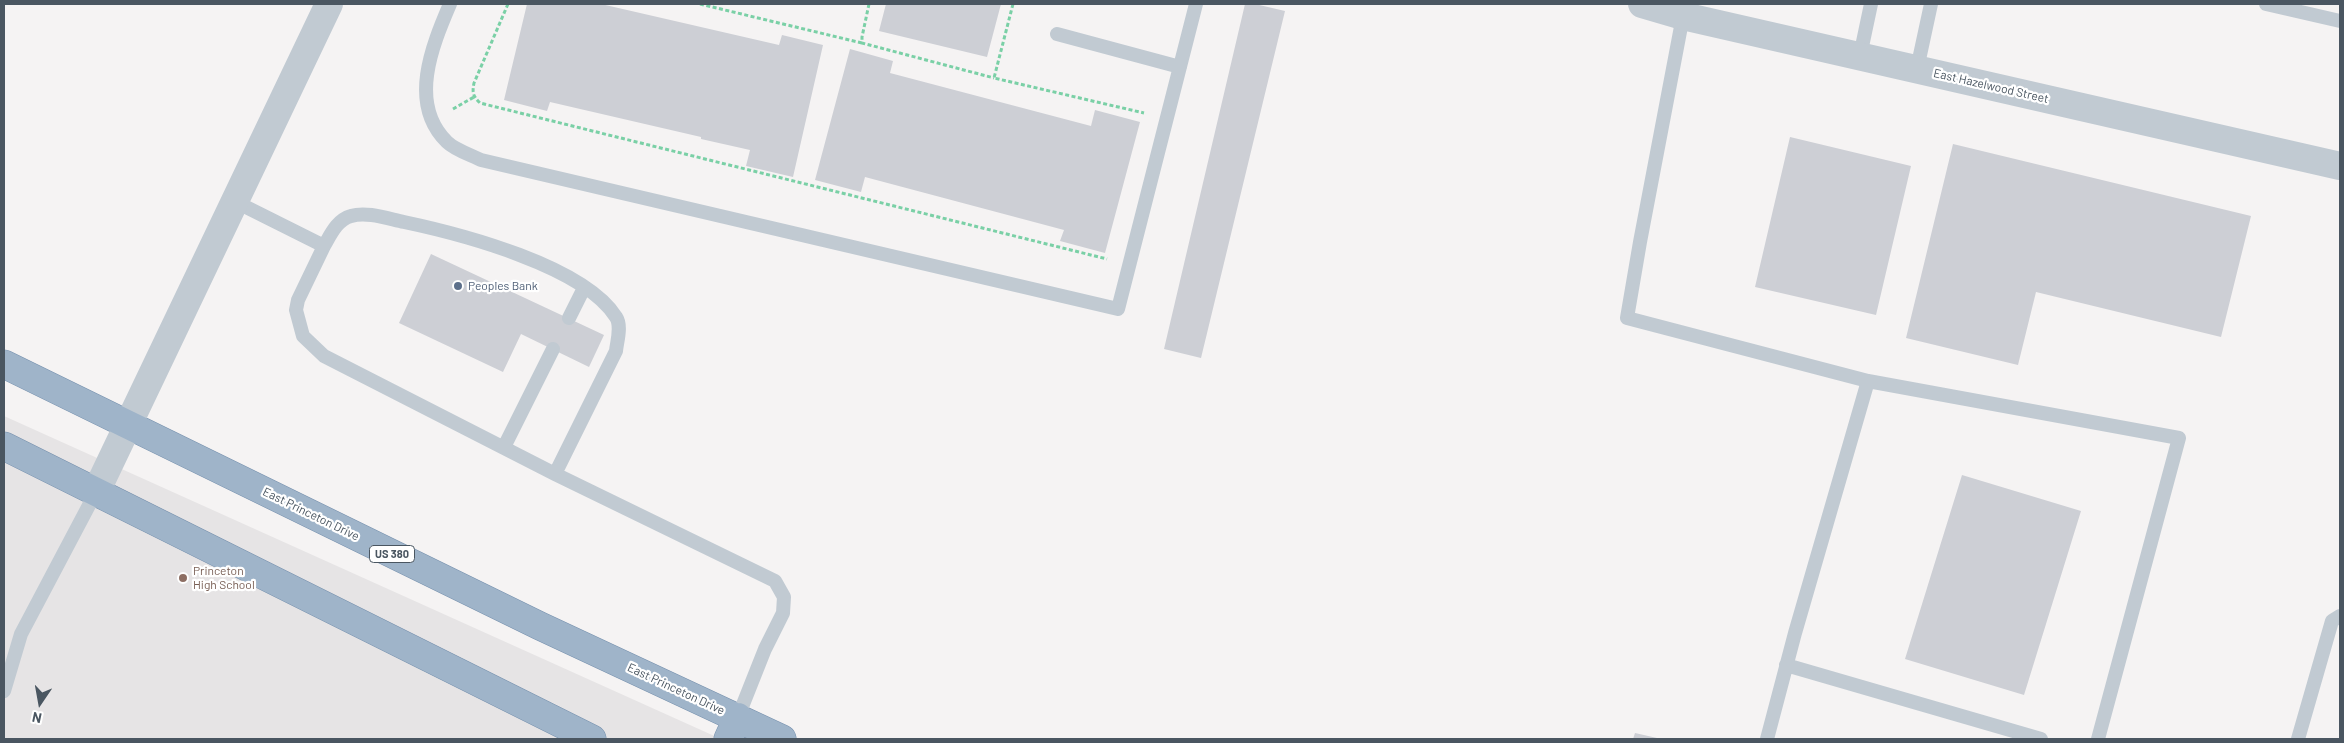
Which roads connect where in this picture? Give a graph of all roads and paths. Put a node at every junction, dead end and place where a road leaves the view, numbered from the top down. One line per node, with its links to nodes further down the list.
1 (329, 4): 22 (street)
2 (450, 4): 24 (lane)
3 (508, 4): 24 (path)
4 (700, 4): 15 (path)
5 (869, 4): 15 (path)
6 (1013, 4): 19 (path)
7 (1196, 4): 17 (lane)
8 (1642, 4): 12 (street, East Hazelwood Street)
9 (1871, 4): 16 (lane)
10 (1931, 4): 18 (lane)
11 (2266, 4): 13 (lane)
12 (1683, 16): 16 (street, East Hazelwood Street); 29 (lane)
13 (2340, 21)
14 (1057, 34): 17 (lane)
15 (862, 43): 19 (path)
16 (1860, 56): 18 (street, East Hazelwood Street)
17 (1180, 67): 20 (lane)
18 (1917, 69): 21 (street, East Hazelwood Street)
19 (994, 78): 20 (path)
20 (1166, 118): 24 (lane)
21 (2340, 166)
22 (234, 201): 23 (lane); 30 (street)
23 (324, 246): 25 (lane); 32 (lane)
24 (1130, 263)
25 (584, 288): 26 (lane); 33 (lane)
26 (569, 318)
27 (553, 349): 32 (lane)
28 (4, 364): 30 (highway, East Princeton Drive / US 380)
29 (1868, 381): 36 (lane); 43 (lane)
30 (127, 426): 34 (street); 38 (highway, East Princeton Drive / US 380)
31 (4, 446): 34 (highway)
32 (504, 447): 33 (lane)
33 (555, 474): 38 (lane)
34 (96, 492): 37 (lane); 39 (highway)
35 (2340, 616): 44 (lane)
36 (1786, 666): 41 (lane); 42 (lane)
37 (4, 691)
38 (733, 728): 40 (highway, East Princeton Drive / US 380)
39 (592, 739)
40 (782, 739)
41 (1767, 739)
42 (2041, 739)
43 (2098, 739)
44 (2298, 739)

